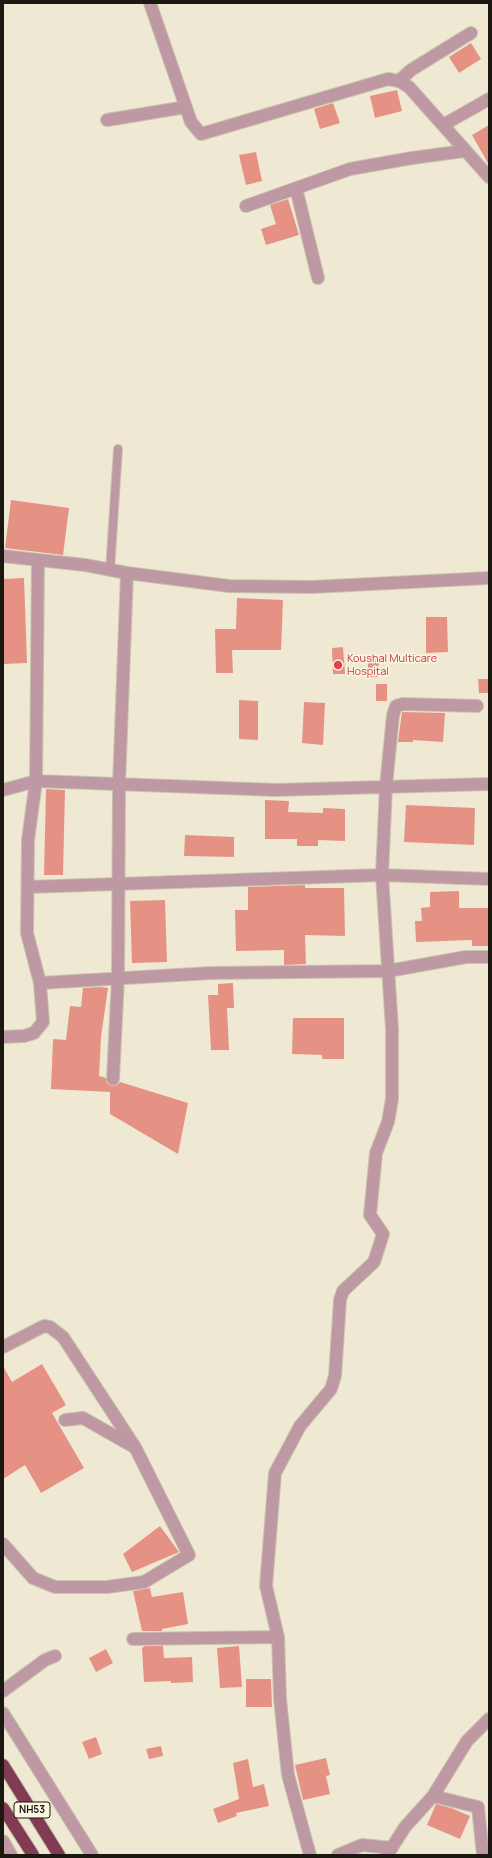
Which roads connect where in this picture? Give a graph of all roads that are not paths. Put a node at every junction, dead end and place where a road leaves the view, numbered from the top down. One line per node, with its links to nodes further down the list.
1 (150, 3): 5 (street)
2 (471, 33): 3 (street)
3 (399, 81): 5 (street); 7 (street)
4 (489, 99): 7 (street)
5 (186, 107): 6 (street)
6 (107, 120)
7 (443, 124): 8 (street)
8 (464, 151): 9 (street); 10 (street)
9 (489, 176)
10 (296, 188): 11 (street); 12 (street)
11 (246, 206)
12 (318, 278)
13 (118, 449): 16 (lane)
14 (3, 556): 15 (street)
15 (38, 560): 16 (street); 20 (street)
16 (110, 570): 17 (street)
17 (127, 573): 18 (street); 21 (street)
18 (489, 578)
19 (477, 706): 23 (street)
20 (36, 780): 21 (street); 24 (street); 28 (street)
21 (119, 784): 23 (street); 27 (street)
22 (489, 784): 23 (street)
23 (386, 786): 25 (street)
24 (3, 790)
25 (382, 875): 26 (street); 27 (street); 30 (street)
26 (489, 879)
27 (119, 884): 28 (street); 31 (street)
28 (28, 887): 32 (street)
29 (489, 957): 30 (street)
30 (388, 971): 31 (street); 39 (street)
31 (118, 978): 32 (street); 34 (street)
32 (40, 983): 33 (street)
33 (3, 1036)
34 (113, 1078)
35 (3, 1346): 37 (street)
36 (65, 1420): 37 (street)
37 (135, 1447): 38 (street)
38 (3, 1544)
39 (278, 1638): 40 (street); 54 (street)
40 (133, 1639)
41 (55, 1656): 42 (street)
42 (3, 1691)
43 (3, 1713): 53 (street)
44 (489, 1719): 46 (street)
45 (3, 1765): 52 (highway, NH53)
46 (433, 1796): 49 (street); 56 (street)
47 (3, 1808): 51 (highway, NH53)
48 (3, 1841): 50 (street)
49 (389, 1852): 55 (street)
50 (10, 1855)
51 (33, 1855)
52 (59, 1855)
53 (92, 1855)
54 (310, 1855)
55 (338, 1855)
56 (483, 1855)

